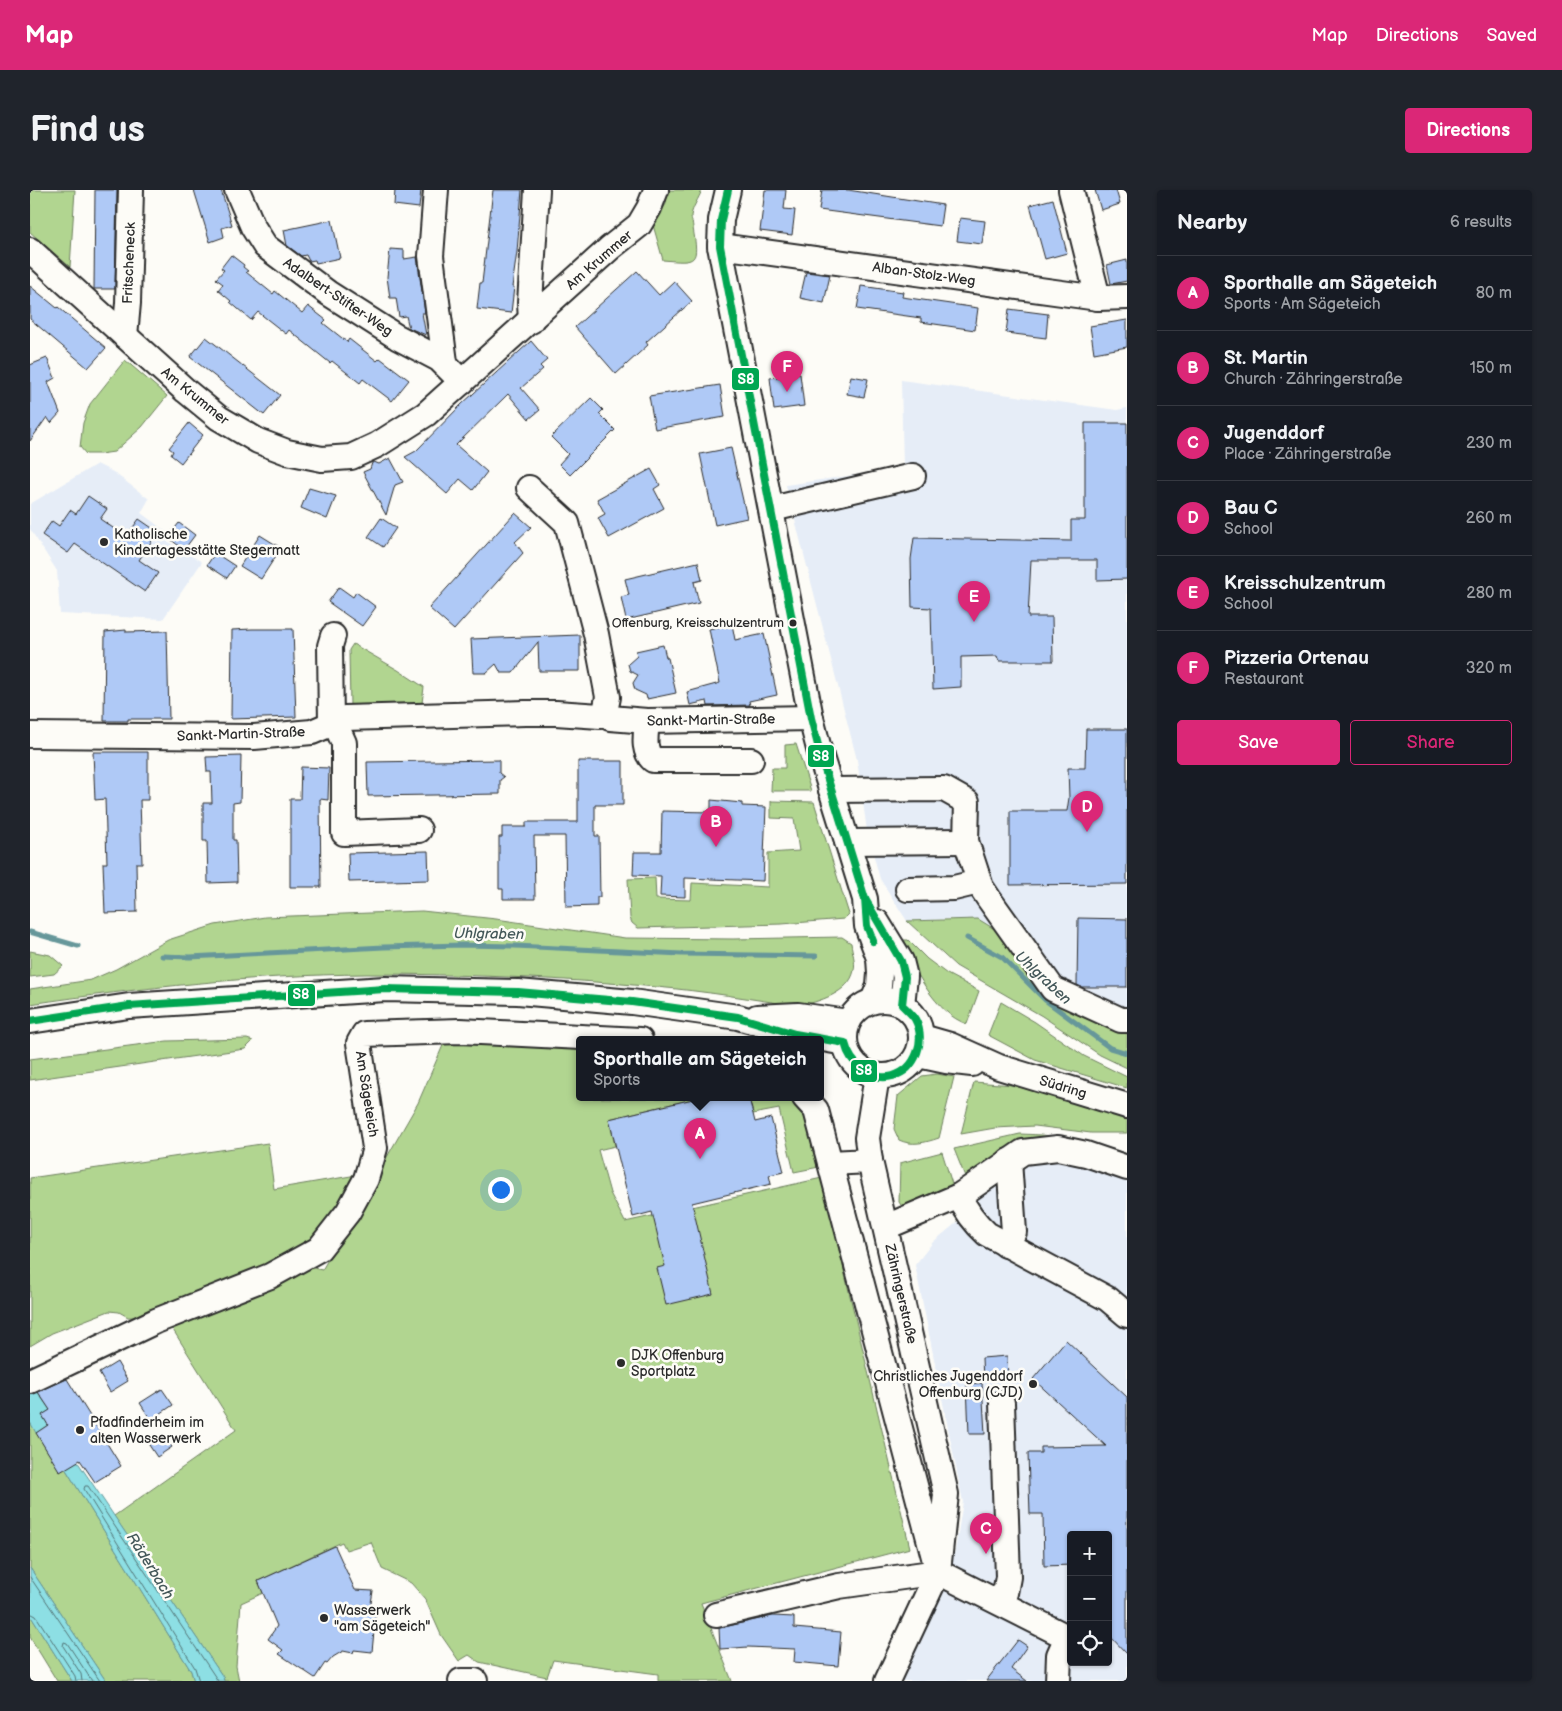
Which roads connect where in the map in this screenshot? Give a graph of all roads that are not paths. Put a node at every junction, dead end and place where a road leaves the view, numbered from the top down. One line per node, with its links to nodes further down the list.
1 (131, 190): 13 (street, Fritscheneck)
2 (237, 190): 14 (street, Adalbert-Stifter-Weg)
3 (436, 190): 14 (street)
4 (537, 190): 12 (street)
5 (656, 190): 12 (street, Am Krummer)
6 (728, 190): 8 (street)
7 (1071, 190): 11 (street)
8 (720, 246): 11 (street, Alban-Stolz-Weg); 18 (street)
9 (30, 250): 13 (street, Am Krummer)
10 (1127, 297): 11 (street, Alban-Stolz-Weg)
11 (1098, 298)
12 (531, 321): 15 (street, Am Krummer)
13 (125, 336): 15 (street, Am Krummer)
14 (445, 362): 15 (street, Adalbert-Stifter-Weg)
15 (462, 382)
16 (913, 476): 18 (street)
17 (529, 488): 20 (street)
18 (772, 509): 21 (street)
19 (334, 636): 23 (street)
20 (605, 715): 22 (street, Sankt-Martin-Straße); 23 (street, Sankt-Martin-Straße)
21 (812, 718): 22 (street, Sankt-Martin-Straße); 26 (street)
22 (647, 721): 25 (street)
23 (333, 723): 24 (street, Sankt-Martin-Straße); 27 (street)
24 (30, 735)
25 (750, 760)
26 (831, 790): 28 (street); 29 (street)
27 (419, 830)
28 (966, 841): 29 (street); 30 (street)
29 (847, 842): 32 (street)
30 (979, 882): 31 (street); 36 (street)
31 (908, 889)
32 (864, 899): 33 (street); 34 (street)
33 (873, 1001): 34 (street); 37 (street)
34 (902, 1005): 39 (street)
35 (30, 1020): 37 (street)
36 (1127, 1020)
37 (846, 1033): 40 (street)
38 (576, 1037): 51 (street, Am Sägeteich)
39 (920, 1046): 40 (street); 42 (street, Südring)
40 (877, 1076): 43 (street, Zähringerstraße)
41 (808, 1101): 45 (street)
42 (1127, 1106)
43 (870, 1161): 45 (street); 48 (street, Zähringerstraße)
44 (1009, 1161): 46 (street); 47 (street); 49 (street)
45 (830, 1163): 53 (street)
46 (1127, 1168)
47 (960, 1196): 48 (street); 49 (street)
48 (886, 1227): 53 (street, Zähringerstraße)
49 (1006, 1245): 50 (street)
50 (1127, 1315)
51 (33, 1379)
52 (1002, 1403): 54 (street)
53 (938, 1572): 54 (street); 55 (street); 58 (street, Zähringerstraße)
54 (997, 1601): 59 (street)
55 (716, 1616)
56 (461, 1681): 57 (street)
57 (475, 1681)
58 (887, 1681)
59 (1058, 1681)

